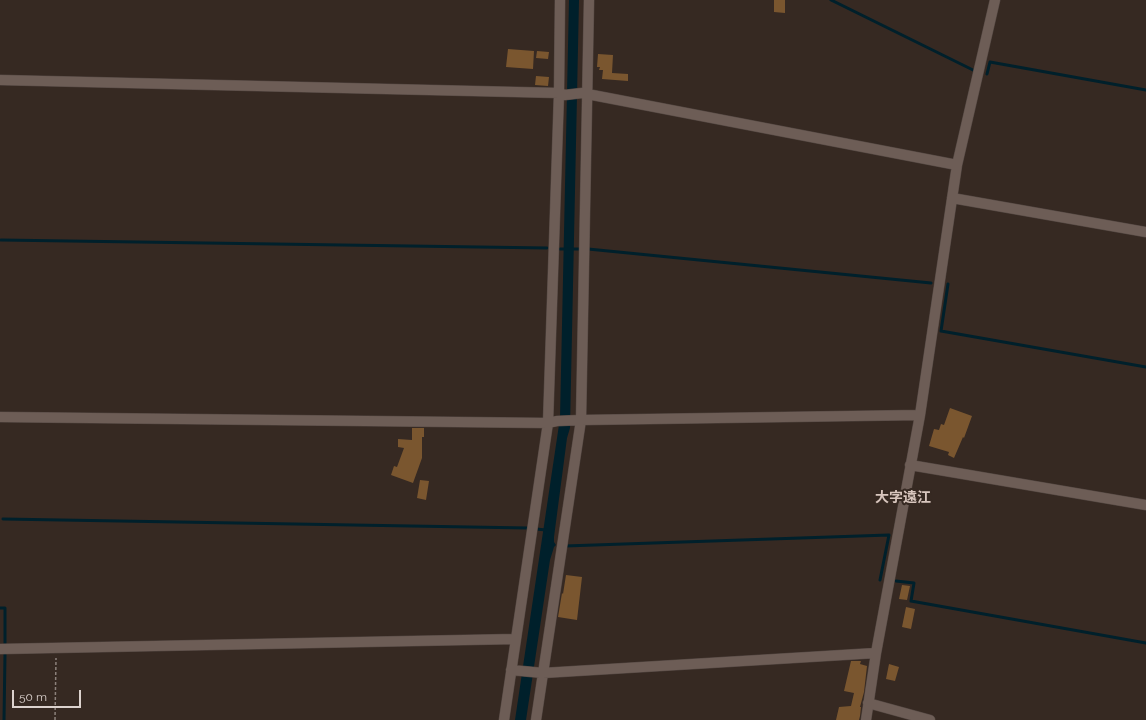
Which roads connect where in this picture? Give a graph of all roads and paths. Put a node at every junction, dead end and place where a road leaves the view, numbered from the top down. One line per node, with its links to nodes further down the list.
1 (560, 0): 5 (street)
2 (589, 0): 6 (street)
3 (995, 0): 7 (street)
4 (0, 80): 5 (street)
5 (562, 94): 6 (street); 13 (street)
6 (585, 94): 7 (street); 12 (street)
7 (957, 165): 8 (street)
8 (952, 198): 9 (street); 10 (street)
9 (1146, 232)
10 (920, 415): 12 (street); 14 (street)
11 (0, 417): 13 (street)
12 (578, 420): 13 (street); 21 (street)
13 (553, 422): 16 (street)
14 (910, 465): 15 (street); 19 (street)
15 (1146, 505)
16 (516, 639): 17 (street); 20 (street)
17 (56, 648): 18 (street); 23 (path)
18 (0, 649)
19 (876, 653): 21 (street); 22 (street)
20 (514, 670): 21 (street); 24 (street)
21 (540, 672): 25 (street)
22 (868, 703): 26 (street); 27 (street)
23 (55, 720)
24 (504, 720)
25 (536, 720)
26 (866, 720)
27 (930, 720)

